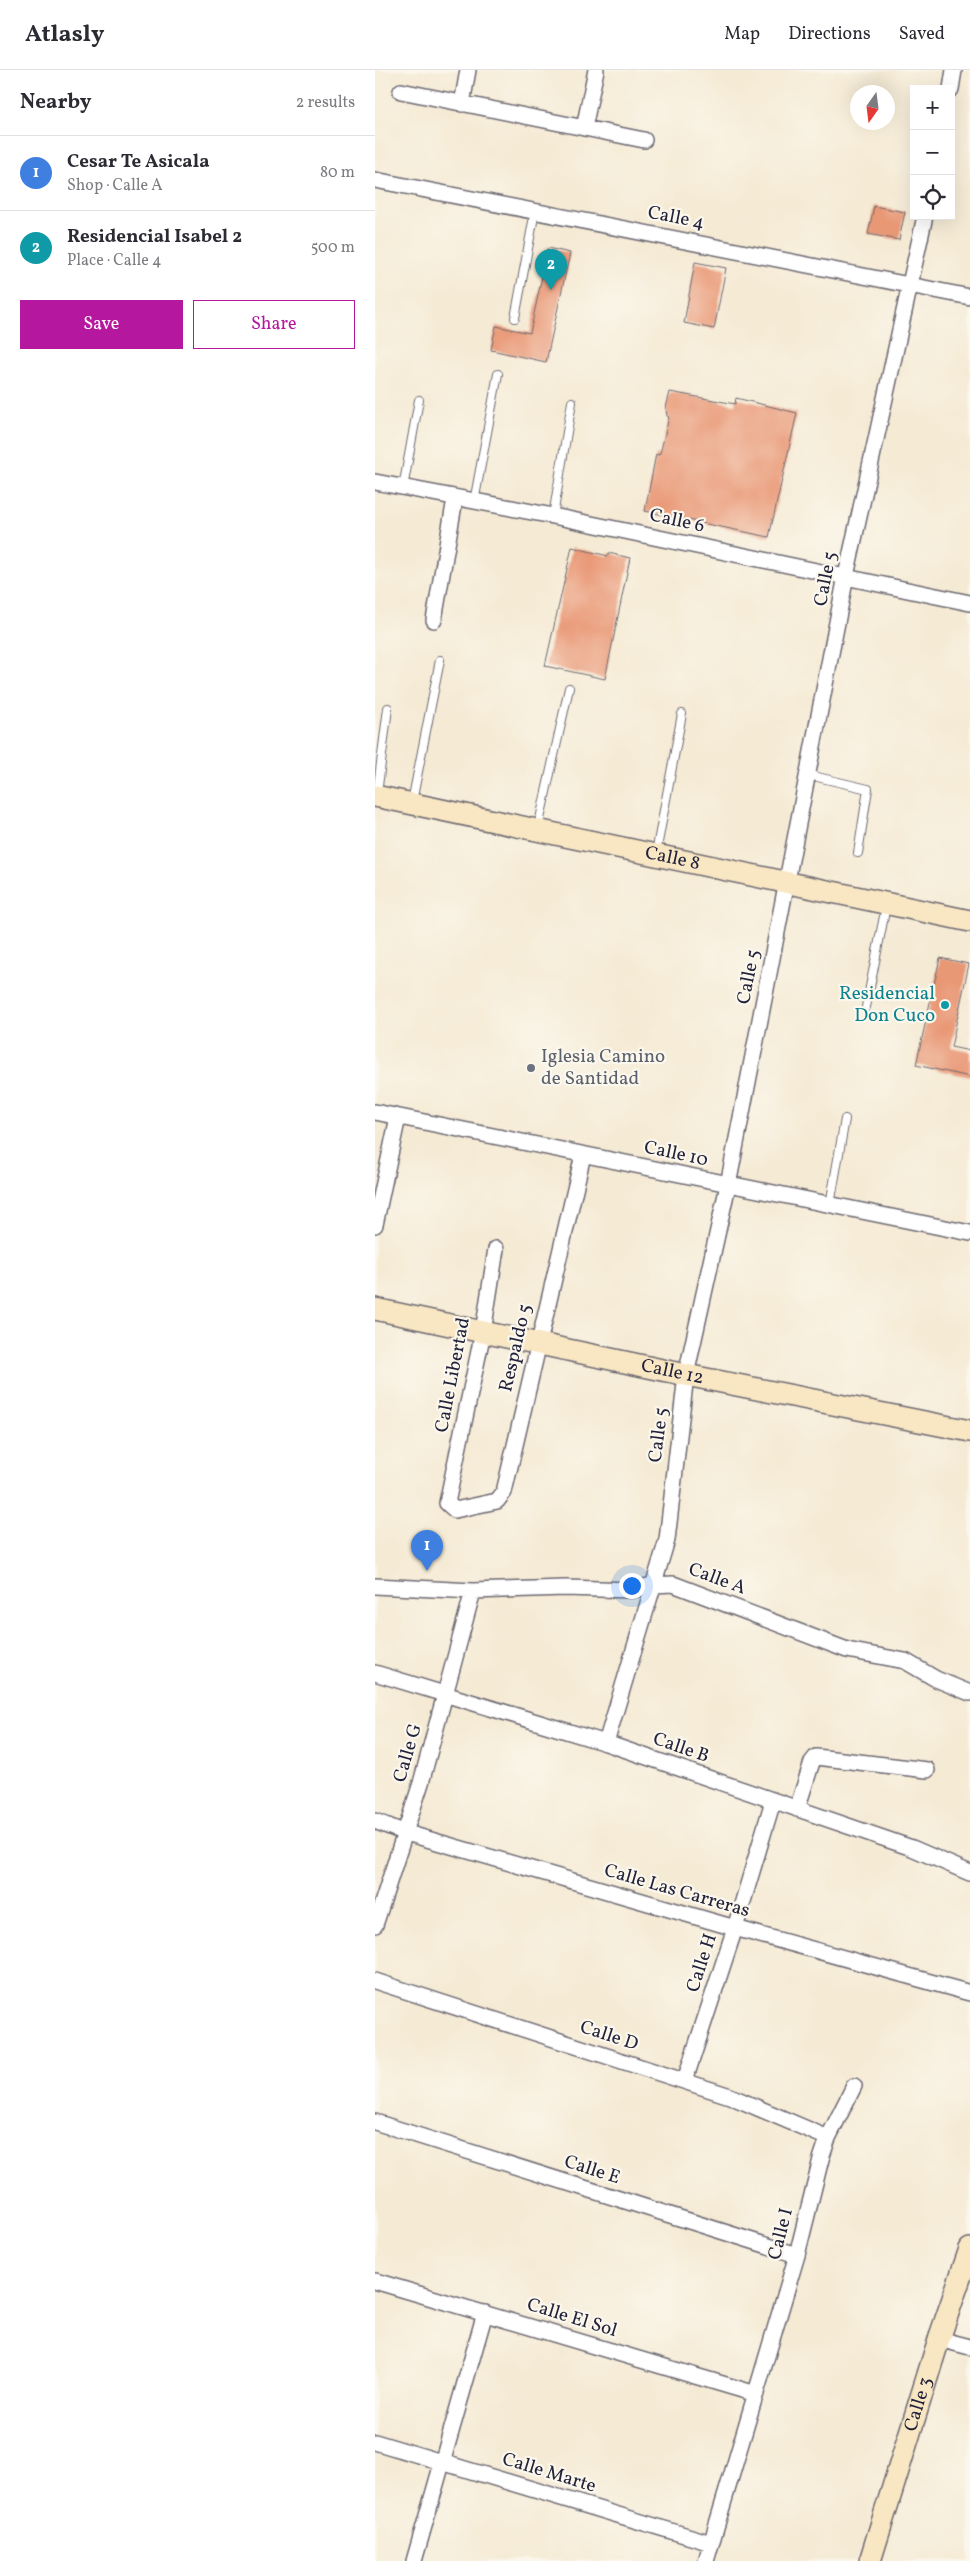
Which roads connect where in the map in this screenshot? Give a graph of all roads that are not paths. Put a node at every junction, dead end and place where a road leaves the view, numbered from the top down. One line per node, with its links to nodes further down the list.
1 (468, 70): 6 (street)
2 (596, 70): 7 (street)
3 (954, 70): 4 (street)
4 (952, 85)
5 (401, 91): 6 (street)
6 (462, 104): 7 (street)
7 (584, 128): 8 (street)
8 (644, 140)
9 (375, 180): 10 (street, Calle 4)
10 (535, 211): 12 (street, Calle 4); 14 (lane)
11 (924, 220): 12 (street, Calle 5)
12 (911, 284): 13 (street, Calle 4); 23 (street, Calle 5)
13 (970, 297)
14 (515, 318)
15 (498, 374): 21 (lane)
16 (419, 400): 19 (lane)
17 (572, 402): 22 (lane)
18 (375, 482): 19 (street, Calle 6)
19 (403, 488): 20 (street, Calle 6)
20 (455, 499): 21 (street, Calle 6); 25 (street)
21 (474, 502): 22 (street, Calle 6)
22 (553, 516): 23 (street, Calle 6)
23 (846, 576): 24 (street, Calle 6); 30 (street, Calle 5)
24 (970, 603)
25 (434, 620)
26 (440, 660): 32 (lane)
27 (569, 688): 33 (lane)
28 (389, 708): 31 (lane)
29 (682, 714): 35 (lane)
30 (809, 775): 34 (lane); 36 (street, Calle 5)
31 (376, 796): 32 (street, Calle 8)
32 (412, 804): 33 (street, Calle 8)
33 (538, 830): 35 (street, Calle 8)
34 (858, 853)
35 (656, 855): 36 (street, Calle 8)
36 (788, 883): 37 (street, Calle 8); 44 (street, Calle 5)
37 (887, 904): 38 (street, Calle 8); 39 (lane)
38 (970, 921)
39 (866, 1007)
40 (375, 1112): 41 (street, Calle 10)
41 (398, 1117): 43 (street, Calle 10); 46 (street)
42 (845, 1119): 45 (lane)
43 (583, 1155): 44 (street, Calle 10); 51 (street, Respaldo 5)
44 (728, 1185): 45 (street, Calle 10); 52 (street, Calle 5)
45 (829, 1205): 47 (street, Calle 10)
46 (375, 1225)
47 (970, 1233)
48 (496, 1249): 50 (street, Calle Libertad)
49 (375, 1309): 50 (street, Calle 12)
50 (483, 1332): 51 (street, Calle 12); 54 (street, Calle Libertad)
51 (537, 1343): 52 (street, Calle 12); 54 (street, Respaldo 5)
52 (686, 1374): 53 (street, Calle 12); 55 (street, Calle 5)
53 (970, 1430)
54 (451, 1507)
55 (652, 1584): 57 (street, Calle A); 59 (street, Calle A); 61 (street, Calle 5)
56 (375, 1586): 57 (street, Calle A)
57 (473, 1591): 60 (street, Calle G)
58 (375, 1673): 60 (street, Calle B)
59 (970, 1693)
60 (445, 1696): 61 (street, Calle B); 66 (street, Calle G)
61 (606, 1743): 63 (street, Calle B)
62 (927, 1770): 64 (street)
63 (773, 1801): 64 (street, Calle B); 69 (street, Calle H)
64 (797, 1809): 67 (street, Calle B)
65 (375, 1821): 66 (street, Calle Las Carreras)
66 (403, 1832): 68 (street, Calle G); 69 (street, Calle Las Carreras)
67 (970, 1873)
68 (375, 1925)
69 (735, 1928): 71 (street, Calle Las Carreras); 72 (street, Calle H)
70 (375, 1981): 72 (street, Calle D)
71 (970, 1993)
72 (685, 2080): 75 (street, Calle D)
73 (854, 2086): 75 (street, Calle I)
74 (375, 2122): 77 (street, Calle E)
75 (828, 2138): 77 (street, Calle I)
76 (970, 2249): 80 (street, Calle 3)
77 (797, 2256): 82 (street, Calle I)
78 (375, 2281): 79 (street, Calle El Sol)
79 (485, 2313): 82 (street, Calle El Sol); 84 (street)
80 (939, 2339): 81 (street); 88 (street, Calle 3)
81 (970, 2347)
82 (756, 2394): 85 (street, Calle I)
83 (375, 2442): 84 (street, Calle Marte)
84 (443, 2462): 85 (street, Calle Marte); 86 (street)
85 (711, 2543): 87 (street, Calle I)
86 (414, 2561)
87 (706, 2561)
88 (870, 2561)

